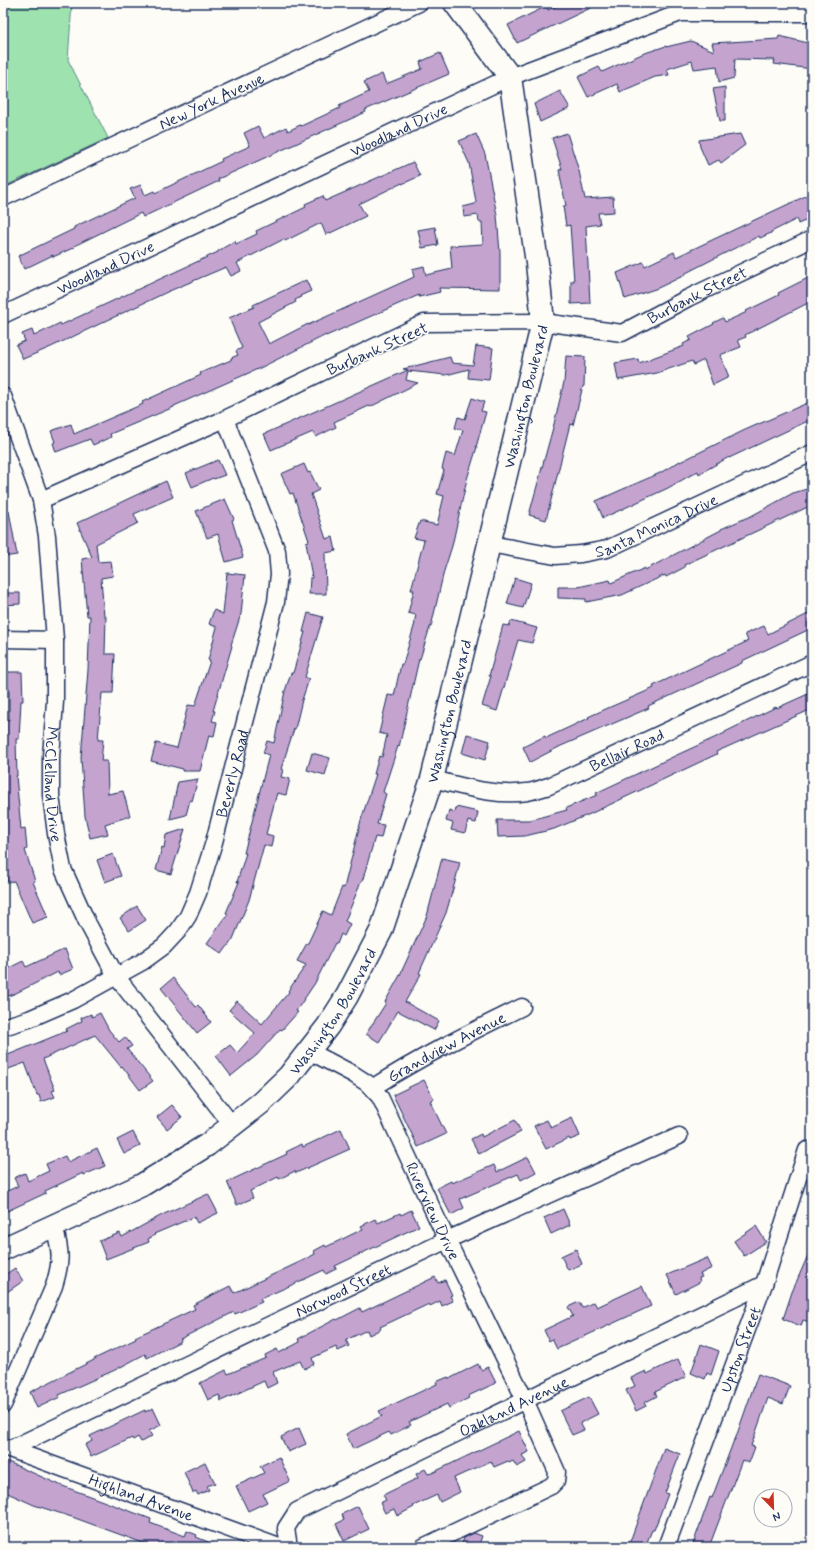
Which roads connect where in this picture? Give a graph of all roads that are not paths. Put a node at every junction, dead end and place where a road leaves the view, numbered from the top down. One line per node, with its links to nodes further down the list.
1 (419, 3): 5 (street, New York Avenue)
2 (455, 3): 4 (street, Washington Boulevard)
3 (812, 13): 4 (street, Woodland Drive)
4 (510, 77): 7 (street, Woodland Drive); 8 (street, Washington Boulevard)
5 (3, 198)
6 (812, 238): 8 (street, Burbank Street)
7 (3, 315)
8 (543, 322): 10 (street, Burbank Street); 13 (street, Washington Boulevard)
9 (3, 396): 12 (street, McClelland Drive)
10 (225, 419): 12 (street, Burbank Street); 18 (street, Beverly Road)
11 (812, 453): 13 (street, Santa Monica Drive)
12 (41, 500): 15 (street, McClelland Drive)
13 (490, 544): 17 (street, Washington Boulevard)
14 (3, 639): 15 (street)
15 (55, 640): 18 (street, McClelland Drive)
16 (812, 663): 17 (street, Bellair Road)
17 (432, 779): 21 (street, Washington Boulevard)
18 (116, 976): 20 (street, Beverly Road); 23 (street, McClelland Drive)
19 (522, 1007): 22 (street, Grandview Avenue)
20 (3, 1027)
21 (309, 1051): 22 (street, Riverview Drive); 23 (street, Washington Boulevard)
22 (372, 1088): 27 (street, Riverview Drive)
23 (233, 1126): 26 (street, Washington Boulevard)
24 (678, 1136): 27 (street, Norwood Street)
25 (807, 1150): 29 (street, Upston Street)
26 (54, 1225): 28 (street, Washington Boulevard); 31 (street)
27 (447, 1240): 30 (street, Riverview Drive); 32 (street, Norwood Street)
28 (3, 1249)
29 (764, 1284): 30 (street, Oakland Avenue); 36 (street, Upston Street)
30 (525, 1400): 34 (street, Oakland Avenue); 35 (street, Riverview Drive)
31 (3, 1405)
32 (7, 1448): 33 (street, Highland Avenue)
33 (279, 1547)
34 (289, 1547)
35 (423, 1547)
36 (666, 1547)

